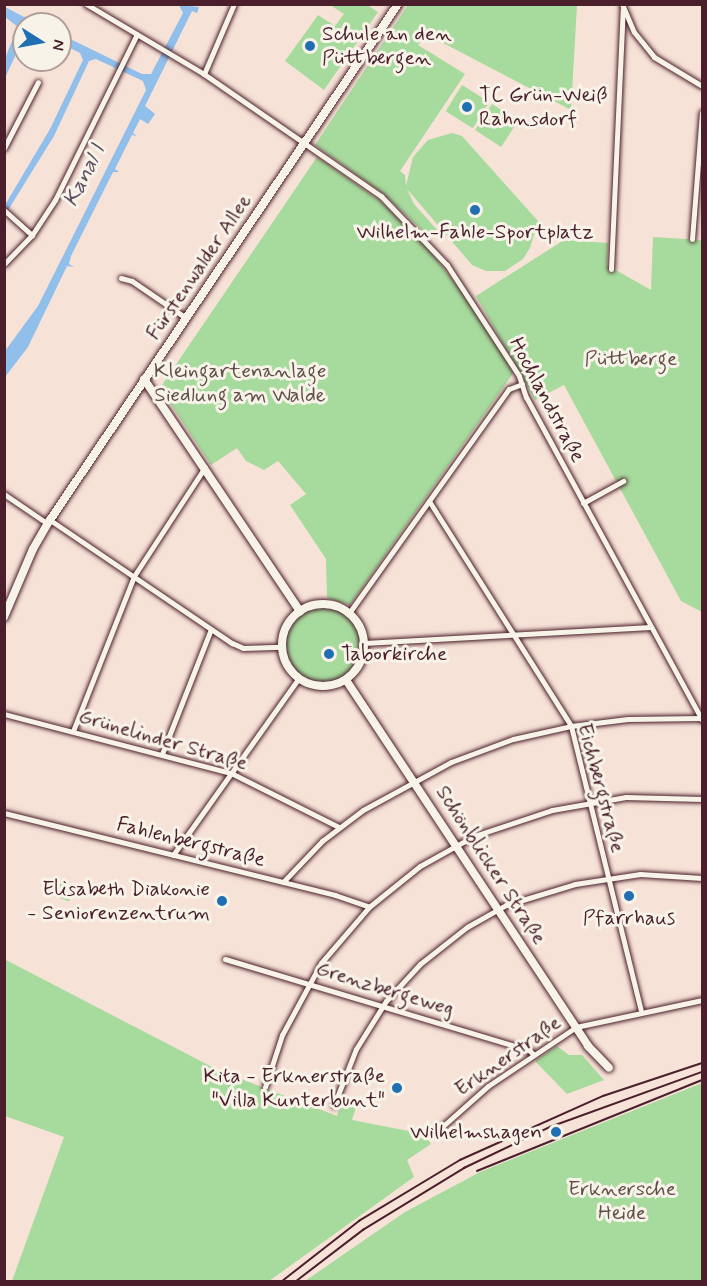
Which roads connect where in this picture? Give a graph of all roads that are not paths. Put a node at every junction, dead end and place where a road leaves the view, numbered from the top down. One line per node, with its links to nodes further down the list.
1 (86, 4): 5 (street, Hochlandstraße)
2 (234, 4): 6 (street)
3 (398, 4): 10 (street, Fürstenwalder Allee)
4 (623, 7): 8 (street); 16 (street)
5 (137, 34): 6 (street, Hochlandstraße); 13 (street)
6 (204, 74): 10 (street, Hochlandstraße)
7 (38, 82): 11 (street)
8 (702, 86)
9 (702, 112): 14 (street)
10 (305, 142): 18 (street, Fürstenwalder Allee); 20 (street, Hochlandstraße)
11 (4, 148)
12 (4, 210): 13 (street)
13 (32, 235): 15 (street)
14 (692, 239)
15 (4, 264)
16 (611, 269)
17 (121, 278): 18 (street)
18 (186, 318): 19 (street, Fürstenwalder Allee)
19 (144, 379): 21 (street); 26 (street, Fürstenwalder Allee)
20 (522, 384): 24 (street); 25 (street, Hochlandstraße)
21 (205, 467): 27 (street); 28 (street)
22 (623, 481): 25 (street)
23 (4, 494): 26 (street)
24 (429, 501): 29 (street); 33 (street, Eichbergstraße)
25 (584, 502): 31 (street, Hochlandstraße)
26 (49, 522): 27 (street); 30 (street, Fürstenwalder Allee)
27 (134, 576): 32 (street); 41 (street)
28 (300, 611): 29 (street); 35 (street)
29 (349, 613): 34 (street)
30 (4, 617)
31 (651, 627): 33 (street); 39 (street, Hochlandstraße)
32 (211, 629): 35 (street); 42 (street)
33 (514, 636): 34 (street); 40 (street, Eichbergstraße)
34 (364, 643): 37 (street)
35 (281, 647): 36 (street)
36 (298, 679): 37 (street); 43 (street)
37 (346, 680): 44 (street, Schönblicker Straße)
38 (4, 714): 41 (street, Grünelinder Straße)
39 (702, 719): 40 (street)
40 (571, 726): 44 (street); 46 (street, Eichbergstraße)
41 (73, 731): 42 (street, Grünelinder Straße)
42 (162, 753): 43 (street, Grünelinder Straße)
43 (231, 773): 48 (street, Grünelinder Straße); 50 (street)
44 (413, 779): 48 (street); 49 (street, Schönblicker Straße)
45 (702, 799): 46 (street)
46 (590, 802): 49 (street); 51 (street, Eichbergstraße)
47 (4, 813): 50 (street, Fahlenbergstraße)
48 (339, 827): 53 (street)
49 (457, 845): 54 (street); 55 (street, Schönblicker Straße)
50 (173, 855): 53 (street, Fahlenbergstraße)
51 (608, 877): 52 (street); 55 (street); 60 (street, Eichbergstraße)
52 (702, 878)
53 (283, 882): 54 (street, Fahlenbergstraße)
54 (369, 908): 57 (street)
55 (500, 909): 59 (street); 61 (street, Schönblicker Straße)
56 (225, 959): 57 (street, Grenzbergeweg)
57 (307, 983): 59 (street, Grenzbergeweg); 64 (street)
58 (702, 1000): 60 (street, Erknerstraße)
59 (383, 1006): 62 (street, Grenzbergeweg); 65 (street)
60 (641, 1010): 61 (street, Erknerstraße)
61 (576, 1027): 62 (street, Erknerstraße); 63 (street, Schönblicker Straße)
62 (533, 1054): 66 (street, Erknerstraße)
63 (609, 1068)
64 (265, 1087)
65 (334, 1105)
66 (443, 1126)

